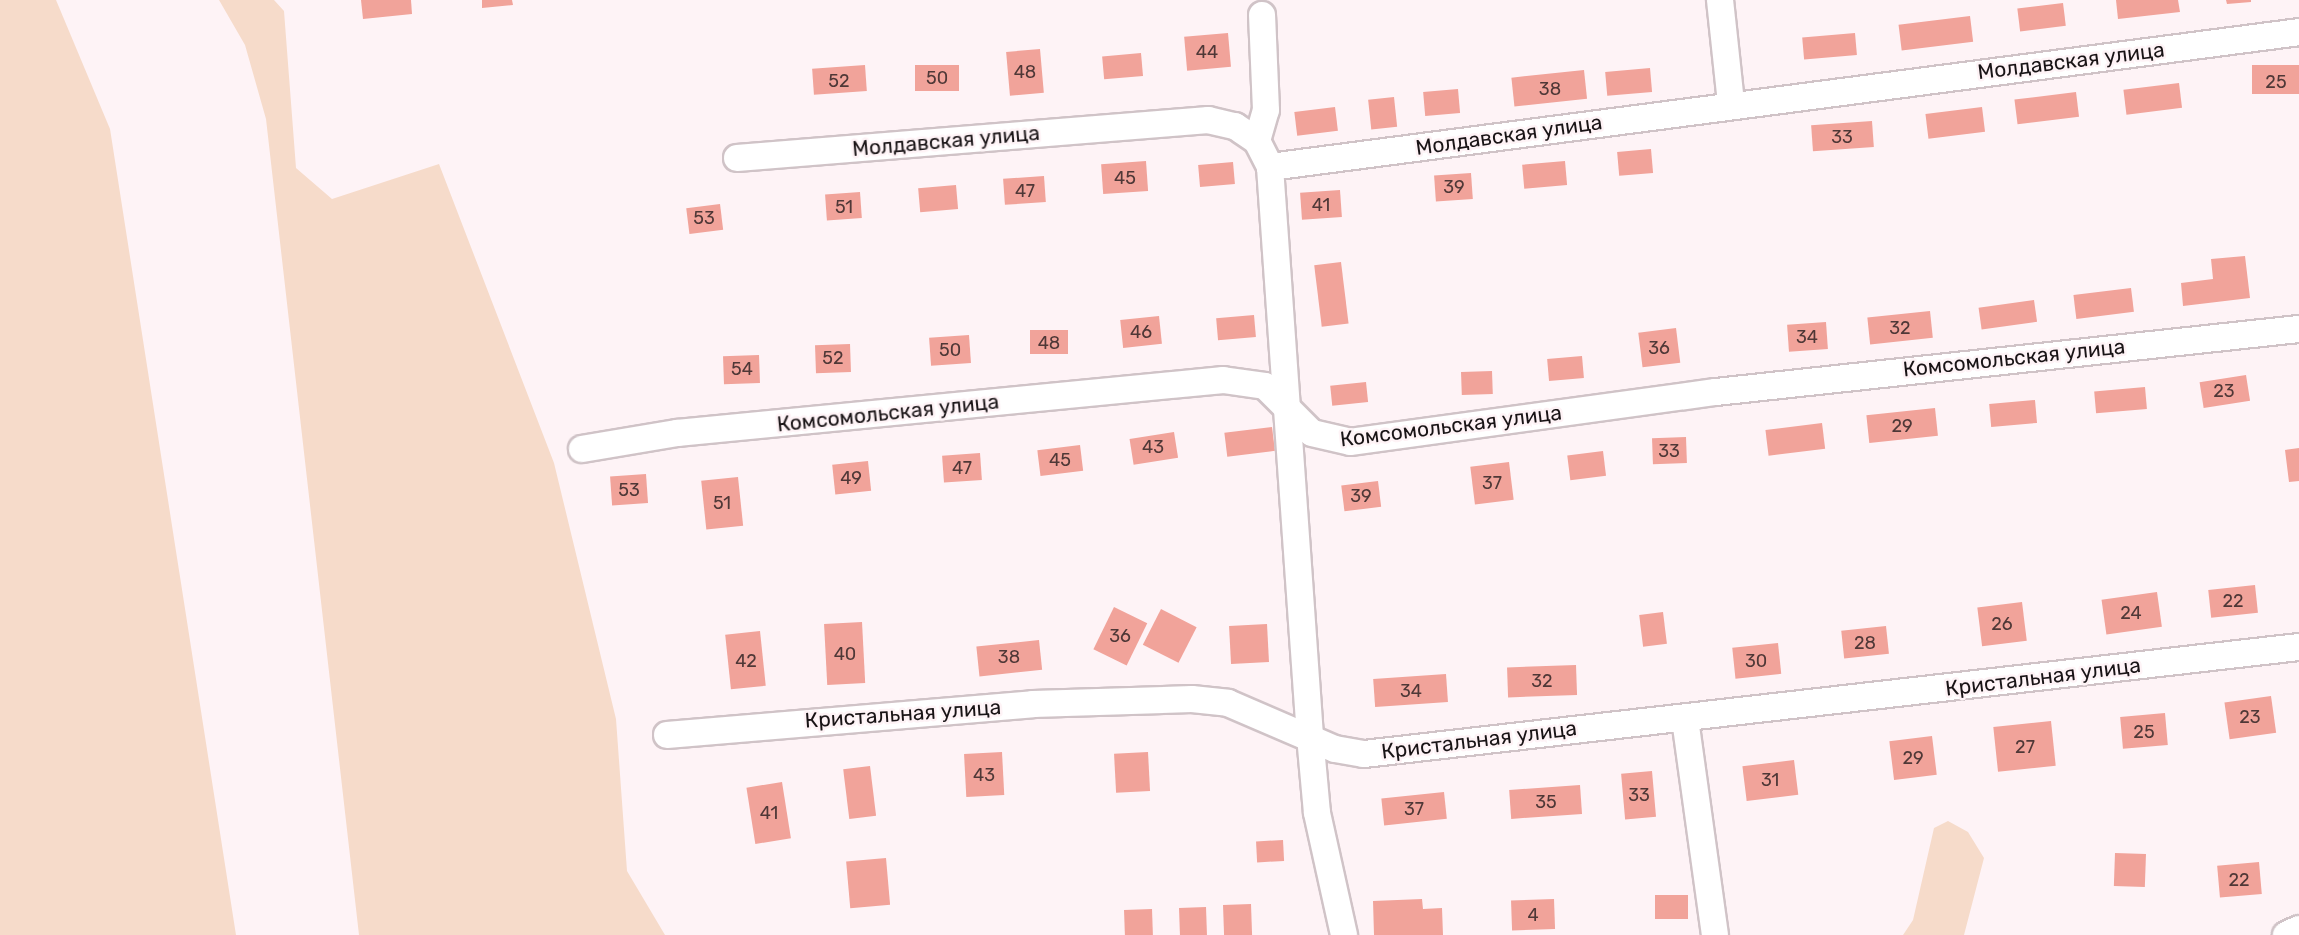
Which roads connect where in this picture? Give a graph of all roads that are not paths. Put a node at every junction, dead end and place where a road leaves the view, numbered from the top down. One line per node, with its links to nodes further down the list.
1 (1720, 0): 4 (street)
2 (1262, 15): 5 (street)
3 (2299, 32): 4 (street, Молдавская улица)
4 (1731, 103): 7 (street, Молдавская улица)
5 (1257, 141): 6 (street, Молдавская улица); 7 (street)
6 (737, 158)
7 (1270, 167): 9 (street)
8 (2299, 329): 11 (street, Комсомольская улица)
9 (1287, 358): 10 (street); 11 (street)
10 (1265, 386): 11 (street, Комсомольская улица); 12 (street, Комсомольская улица)
11 (1289, 409): 16 (street)
12 (582, 449)
13 (2299, 647): 14 (street, Кристальная улица)
14 (1685, 719): 16 (street, Кристальная улица); 19 (street)
15 (667, 735): 16 (street, Кристальная улица)
16 (1310, 736): 18 (street)
17 (2299, 929): 20 (street)
18 (1344, 935)
19 (1715, 935)
20 (2286, 935)

